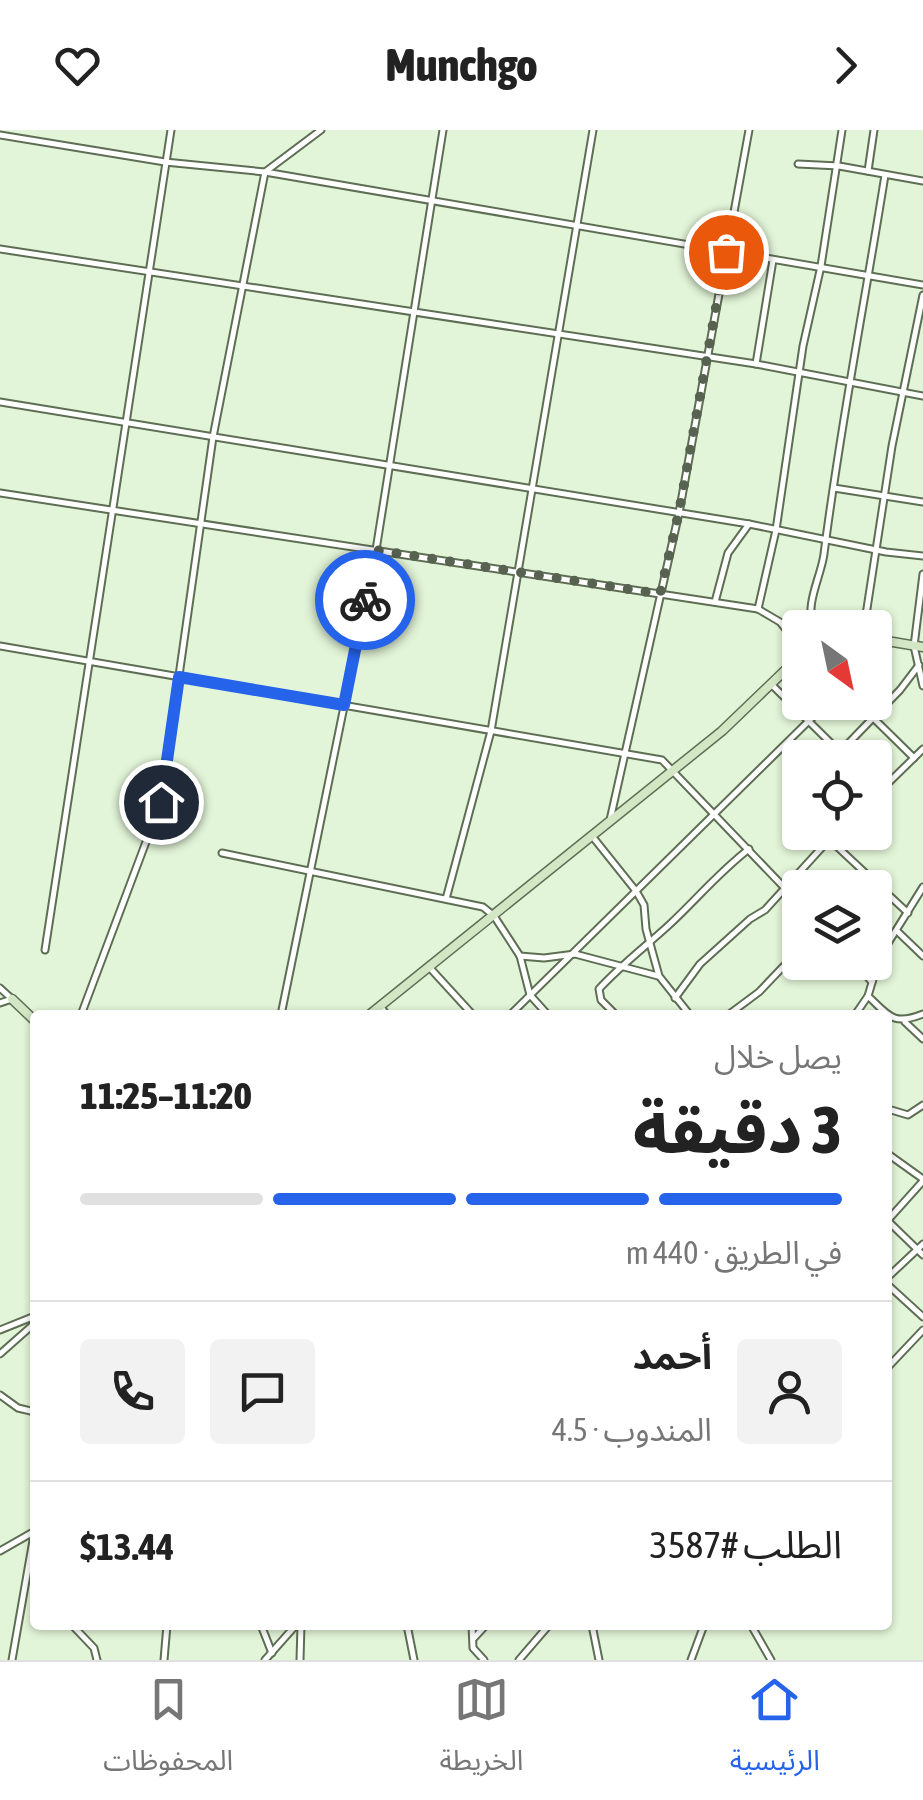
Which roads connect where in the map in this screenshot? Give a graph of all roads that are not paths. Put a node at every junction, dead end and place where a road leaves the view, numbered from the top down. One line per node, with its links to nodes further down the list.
1 (170, 130): 9 (street)
2 (321, 130): 13 (street)
3 (443, 130): 16 (street)
4 (593, 130): 17 (street)
5 (749, 130): 19 (street)
6 (842, 130): 11 (street)
7 (874, 130): 12 (street)
8 (0, 134): 9 (street)
9 (165, 162): 13 (street); 22 (street)
10 (798, 164): 11 (street)
11 (835, 166): 12 (street); 21 (street)
12 (868, 171): 14 (street)
13 (265, 172): 16 (street); 25 (street)
14 (885, 175): 15 (street); 23 (street)
15 (923, 181)
16 (432, 201): 17 (street); 27 (street)
17 (577, 226): 19 (street); 28 (street)
18 (0, 249): 22 (street)
19 (726, 252): 20 (street); 29 (street)
20 (773, 260): 21 (street); 30 (street)
21 (822, 266): 23 (street); 31 (street)
22 (148, 272): 25 (street); 36 (street)
23 (869, 278): 24 (street); 32 (street)
24 (923, 285)
25 (242, 286): 27 (street); 37 (street)
26 (923, 296): 33 (street)
27 (414, 312): 28 (street); 38 (street)
28 (558, 334): 29 (street); 40 (street)
29 (708, 357): 30 (street); 45 (street)
30 (756, 364): 31 (street)
31 (800, 374): 32 (street); 48 (street)
32 (851, 384): 33 (street); 39 (street)
33 (902, 392): 34 (street); 42 (street)
34 (923, 396)
35 (0, 402): 36 (street)
36 (126, 422): 37 (street); 44 (street)
37 (213, 436): 38 (street); 46 (street)
38 (389, 465): 40 (street); 50 (street)
39 (834, 488): 42 (street); 49 (street)
40 (532, 489): 45 (street); 53 (street)
41 (0, 492): 44 (street)
42 (886, 497): 43 (street); 51 (street)
43 (923, 502)
44 (112, 510): 46 (street); 64 (street)
45 (679, 512): 47 (street); 55 (street)
46 (201, 523): 50 (street); 67 (street)
47 (749, 524): 48 (street); 56 (street)
48 (776, 530): 49 (street); 57 (street)
49 (826, 540): 51 (street); 58 (street)
50 (376, 550): 53 (street); 71 (street)
51 (876, 550): 52 (street); 59 (street)
52 (923, 556)
53 (518, 572): 55 (street); 75 (street)
54 (923, 574): 63 (street)
55 (660, 594): 56 (street); 79 (street)
56 (716, 602): 57 (street)
57 (758, 609): 60 (street)
58 (810, 610)
59 (867, 610)
60 (782, 624)
61 (892, 642): 63 (street)
62 (0, 646): 64 (street)
63 (919, 646): 65 (street)
64 (89, 662): 67 (street); 101 (street)
65 (918, 665): 69 (street); 70 (street)
66 (782, 675): 68 (street)
67 (179, 677): 71 (street); 118 (street)
68 (772, 685): 74 (street); 81 (street)
69 (923, 686)
70 (892, 698)
71 (344, 705): 75 (street); 90 (street)
72 (871, 720): 77 (street)
73 (876, 720): 80 (street)
74 (807, 721): 76 (street); 83 (street)
75 (492, 731): 79 (street); 96 (street)
76 (828, 740)
77 (854, 740)
78 (923, 749): 80 (street)
79 (625, 754): 81 (street); 84 (street)
80 (914, 758): 82 (street)
81 (674, 770): 83 (street); 84 (street)
82 (892, 779)
83 (716, 814): 86 (street); 94 (street)
84 (610, 820): 85 (street)
85 (592, 836): 94 (street); 98 (street)
86 (749, 849): 92 (street); 100 (street)
87 (819, 850): 91 (street)
88 (841, 850): 97 (street)
89 (222, 852): 90 (street)
90 (311, 870): 96 (street); 119 (street)
91 (802, 870)
92 (782, 884)
93 (923, 887): 97 (street)
94 (636, 891): 100 (street); 102 (street)
95 (782, 892): 114 (street)
96 (446, 899): 98 (street)
97 (908, 913): 99 (street)
98 (494, 916): 103 (street); 106 (street)
99 (897, 931): 104 (street); 110 (street)
100 (649, 942): 105 (street); 108 (street)
101 (45, 950)
102 (575, 954): 103 (street); 105 (street); 112 (street)
103 (520, 956): 112 (street)
104 (923, 956)
105 (621, 965): 108 (street); 125 (street)
106 (428, 966): 117 (street); 122 (street)
107 (782, 967): 127 (street)
108 (659, 976): 114 (street)
109 (869, 980): 110 (street)
110 (872, 983): 113 (street)
111 (0, 988): 115 (street)
112 (530, 996): 123 (street); 124 (street)
113 (868, 996): 128 (street); 129 (street)
114 (675, 998): 126 (street)
115 (12, 999): 116 (street); 131 (street)
116 (0, 1003)
117 (380, 1006): 120 (street); 121 (street)
118 (83, 1010)
119 (283, 1010)
120 (375, 1010)
121 (384, 1010)
122 (469, 1010)
123 (515, 1010)
124 (543, 1010)
125 (611, 1010)
126 (686, 1010)
127 (735, 1010)
128 (858, 1010)
129 (883, 1010)
130 (923, 1014): 133 (street)
131 (30, 1016)
132 (892, 1018): 133 (street)
133 (905, 1022): 134 (street)
134 (923, 1039)
135 (923, 1105): 136 (street)
136 (892, 1111)
137 (892, 1157): 138 (street)
138 (923, 1180): 139 (street)
139 (892, 1216)
140 (892, 1225): 142 (street)
141 (923, 1244): 142 (street)
142 (916, 1250): 143 (street); 144 (street)
143 (923, 1255)
144 (892, 1272)
145 (892, 1292): 146 (street)
146 (923, 1316)
147 (30, 1321): 149 (street)
148 (30, 1325): 151 (street)
149 (0, 1330)
150 (923, 1330): 152 (street)
151 (0, 1354)
152 (892, 1363)
153 (0, 1395): 154 (street)
154 (30, 1411)
155 (30, 1533): 156 (street)
156 (0, 1551)
157 (30, 1558): 172 (street)
158 (77, 1630): 173 (street)
159 (167, 1630): 174 (street)
160 (263, 1630): 171 (street)
161 (294, 1630): 171 (street)
162 (299, 1630): 176 (street)
163 (409, 1630): 177 (street)
164 (472, 1630): 170 (street)
165 (481, 1630): 170 (street)
166 (545, 1630): 179 (street)
167 (593, 1630): 180 (street)
168 (702, 1630): 181 (street)
169 (754, 1630): 182 (street)
170 (472, 1640): 178 (street)
171 (272, 1653): 175 (street)
172 (12, 1660)
173 (97, 1660)
174 (164, 1660)
175 (265, 1660)
176 (300, 1660)
177 (414, 1660)
178 (484, 1660)
179 (518, 1660)
180 (599, 1660)
181 (691, 1660)
182 (771, 1660)

